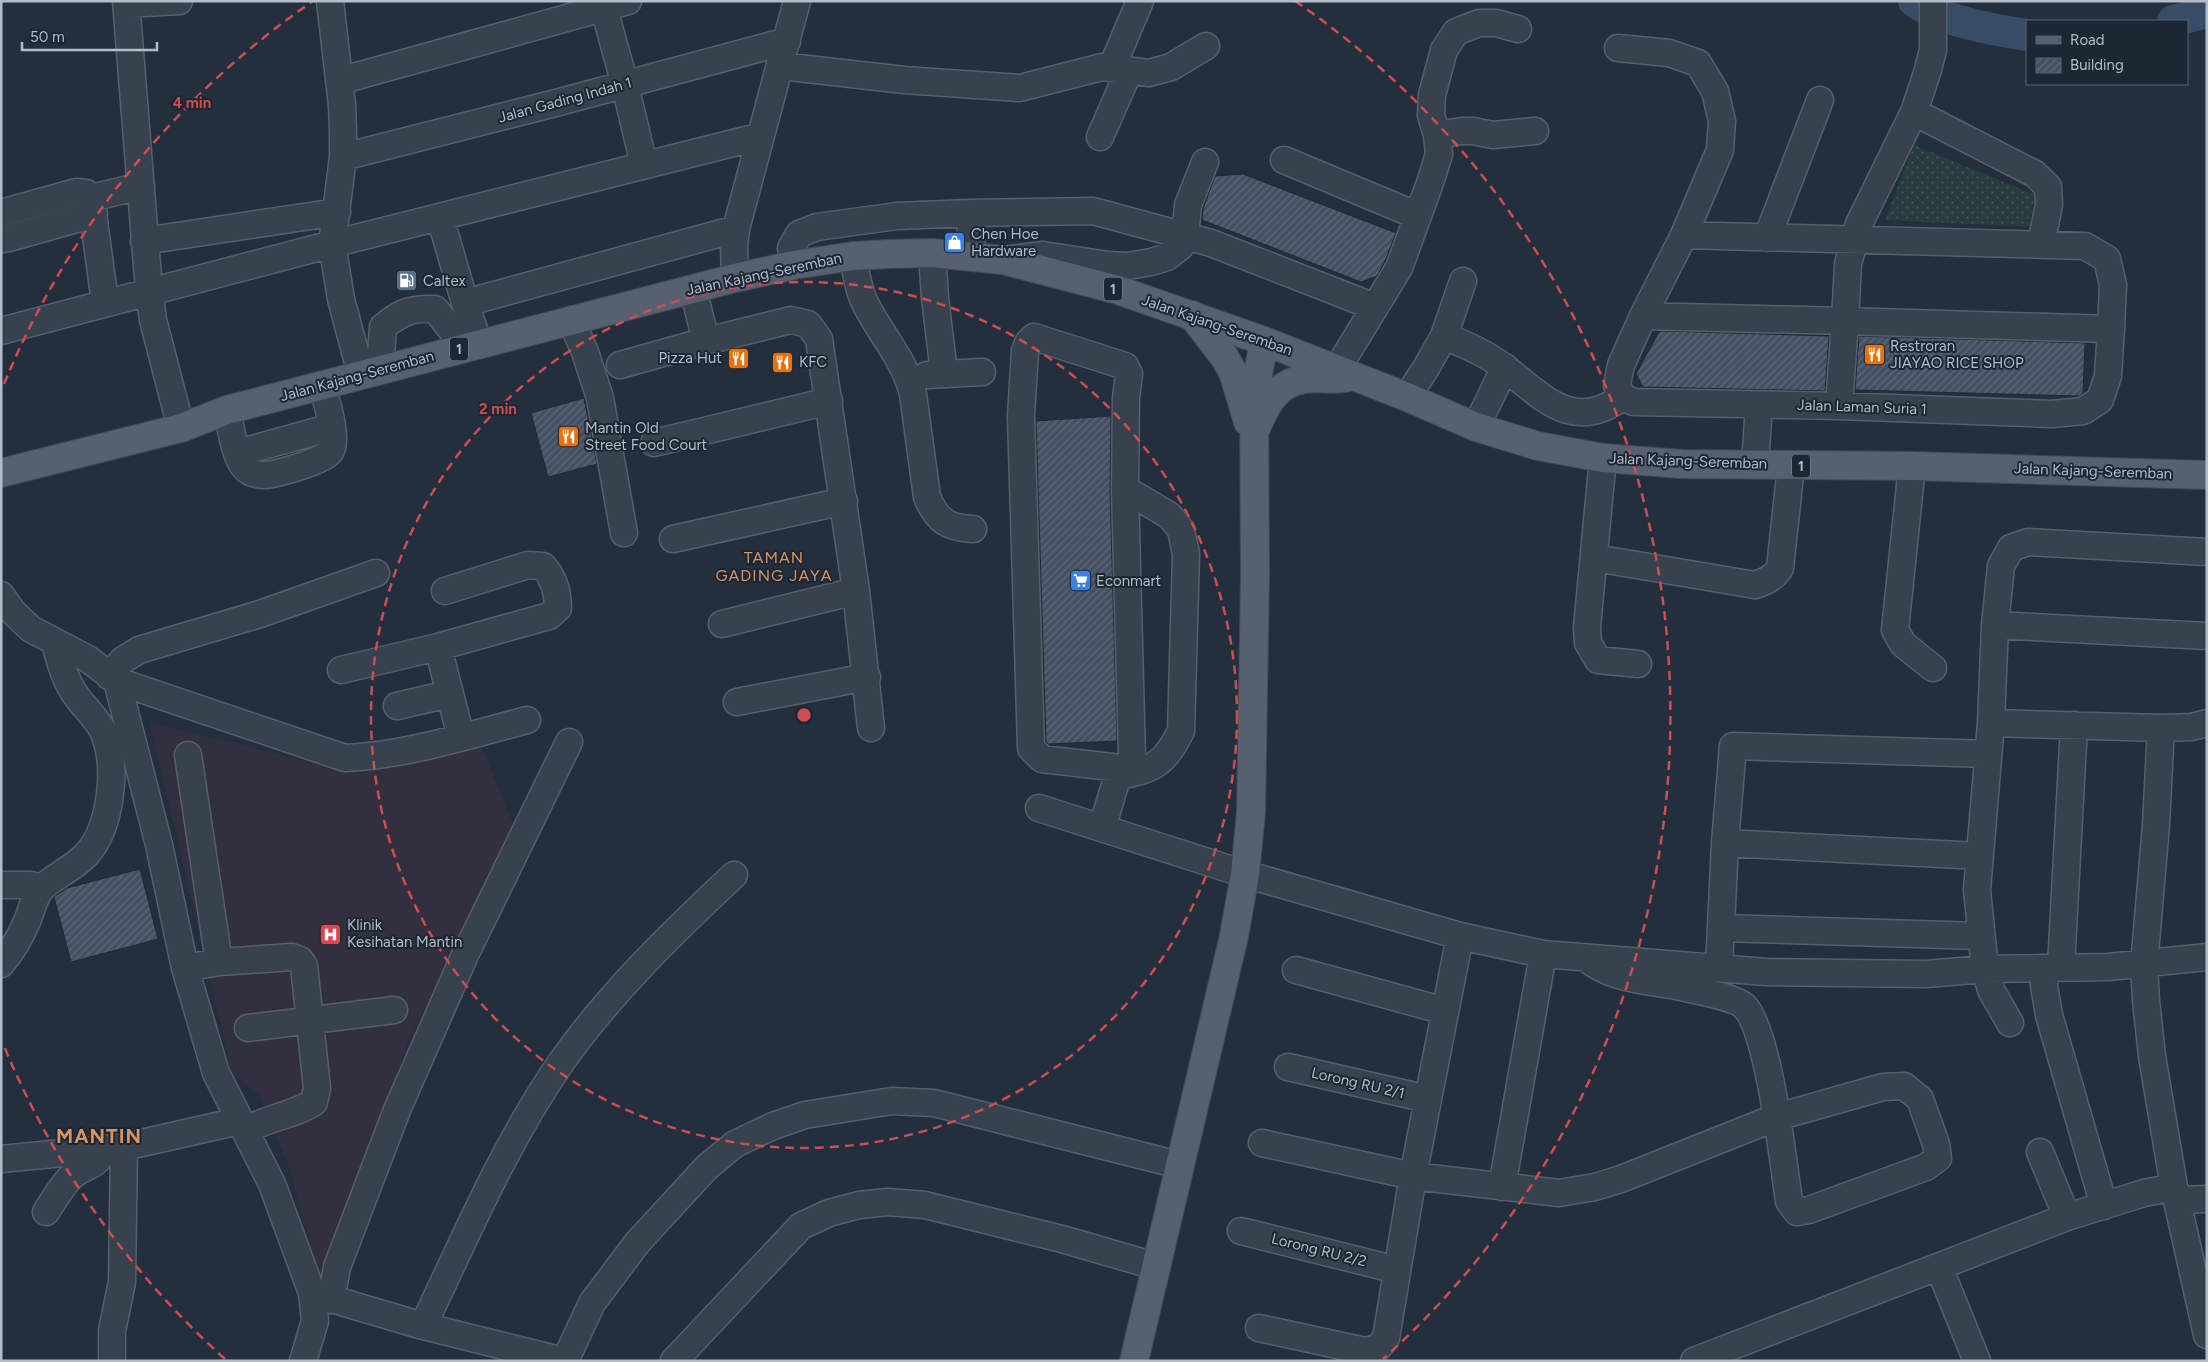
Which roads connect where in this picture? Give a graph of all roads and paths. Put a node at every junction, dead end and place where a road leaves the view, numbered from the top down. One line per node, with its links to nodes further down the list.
1 (179, 1): 5 (street)
2 (330, 1): 14 (street)
3 (797, 1): 9 (street)
4 (1140, 1): 13 (street)
5 (126, 3): 26 (street)
6 (611, 3): 14 (street); 15 (street)
7 (1934, 11): 17 (street)
8 (1518, 29): 19 (street)
9 (787, 41): 12 (street); 15 (street, Jalan Gading Indah 1)
10 (1206, 46): 13 (street)
11 (1618, 48): 34 (street)
12 (781, 66): 13 (street); 20 (street)
13 (1120, 69): 21 (street)
14 (339, 81): 22 (street)
15 (625, 85): 22 (street, Jalan Gading Indah 1); 25 (street)
16 (1820, 100): 37 (street)
17 (1914, 112): 38 (street); 41 (street)
18 (1535, 131): 19 (street)
19 (1437, 135): 31 (street)
20 (761, 136): 25 (street); 33 (street)
21 (1100, 137)
22 (343, 157): 28 (street)
23 (1284, 160): 31 (street)
24 (1205, 162): 35 (street)
25 (644, 165): 32 (street)
26 (141, 186): 27 (street); 39 (street)
27 (93, 206): 30 (street); 36 (street); 52 (street)
28 (337, 212): 39 (street); 40 (street)
29 (970, 212): 35 (street); 44 (street); 46 (street)
30 (1, 213)
31 (1418, 216): 53 (street)
32 (440, 217): 40 (street); 51 (street)
33 (736, 229): 47 (street); 51 (street)
34 (1684, 235): 37 (street); 55 (street)
35 (1185, 237): 45 (street); 53 (street)
36 (1, 238)
37 (1767, 238): 38 (street)
38 (1854, 240): 41 (street); 57 (street)
39 (144, 241): 50 (street)
40 (332, 244): 50 (street); 66 (street)
41 (2041, 244): 58 (street)
42 (932, 253): 43 (main road, Jalan Kajang-Seremban / 1); 44 (main road, Jalan Kajang-Seremban / 1); 68 (street)
43 (854, 256): 46 (main road, Jalan Kajang-Seremban / 1); 70 (street)
44 (972, 256): 45 (main road, Jalan Kajang-Seremban / 1)
45 (1003, 260): 54 (main road, Jalan Kajang-Seremban / 1)
46 (794, 265): 47 (main road, Jalan Kajang-Seremban / 1)
47 (735, 278): 49 (main road, Jalan Kajang-Seremban / 1)
48 (1463, 281): 60 (street)
49 (692, 289): 56 (main road, Jalan Kajang-Seremban / 1); 61 (street)
50 (149, 291): 52 (street); 78 (street)
51 (465, 302): 63 (street)
52 (105, 303): 59 (street)
53 (1375, 307): 69 (street)
54 (1192, 315): 62 (main road, Jalan Kajang-Seremban / 1); 80 (main road)
55 (1642, 316): 57 (street); 73 (street)
56 (571, 320): 63 (main road, Jalan Kajang-Seremban / 1); 92 (street)
57 (1845, 321): 58 (street); 76 (street)
58 (2112, 329): 76 (street, Jalan Laman Suria 1)
59 (1, 331)
60 (1444, 336): 65 (street); 72 (street)
61 (706, 341): 64 (street); 74 (street)
62 (1264, 341): 69 (main road, Jalan Kajang-Seremban / 1); 80 (main road)
63 (472, 346): 66 (main road, Jalan Kajang-Seremban / 1); 66 (street)
64 (620, 365)
65 (1505, 367): 73 (street); 79 (street)
66 (370, 372): 71 (main road, Jalan Kajang-Seremban / 1)
67 (982, 372): 68 (street)
68 (944, 373): 70 (street)
69 (1346, 373): 72 (main road, Jalan Kajang-Seremban / 1); 80 (main road)
70 (909, 377): 91 (street)
71 (322, 385): 77 (main road, Jalan Kajang-Seremban / 1); 77 (street)
72 (1406, 397): 79 (main road, Jalan Kajang-Seremban / 1)
73 (1622, 397): 75 (street, Jalan Laman Suria 1)
74 (829, 402): 81 (street); 90 (street)
75 (1758, 405): 76 (street, Jalan Laman Suria 1); 84 (street)
76 (1839, 406)
77 (227, 410): 78 (main road, Jalan Kajang-Seremban / 1)
78 (179, 419): 82 (main road); 87 (main road, Jalan Kajang-Seremban / 1)
79 (1476, 427): 83 (main road, Jalan Kajang-Seremban / 1)
80 (1254, 434): 131 (main road)
81 (654, 443)
82 (1, 456)
83 (1604, 458): 84 (main road, Jalan Kajang-Seremban / 1); 95 (street)
84 (1755, 464): 85 (main road, Jalan Kajang-Seremban / 1)
85 (1792, 466): 86 (main road, Jalan Kajang-Seremban / 1); 95 (street)
86 (1912, 466): 88 (main road, Jalan Kajang-Seremban / 1); 106 (street)
87 (1, 473)
88 (2207, 475)
89 (1125, 488): 123 (street); 123 (street); 123 (street)
90 (844, 500): 93 (street); 98 (street)
91 (973, 529)
92 (624, 533)
93 (673, 539)
94 (2207, 552): 101 (street)
95 (1595, 558): 105 (street)
96 (376, 573): 109 (street)
97 (445, 591): 104 (street)
98 (856, 591): 100 (street); 108 (street)
99 (5, 607): 103 (street)
100 (722, 624)
101 (1995, 625): 102 (street); 114 (street)
102 (2207, 636)
103 (55, 642): 109 (street); 133 (street)
104 (438, 647): 107 (street); 110 (street)
105 (1638, 664)
106 (1933, 668)
107 (341, 670)
108 (867, 677): 111 (street); 117 (street)
109 (113, 678): 119 (street); 128 (street)
110 (449, 694): 112 (street); 119 (street)
111 (737, 702)
112 (397, 706)
113 (527, 720): 119 (street)
114 (1991, 723): 116 (street); 121 (street)
115 (2207, 723): 118 (street)
116 (2074, 726): 118 (street); 145 (street)
117 (872, 728)
118 (2161, 728): 142 (street)
119 (461, 737)
120 (569, 742): 173 (street)
121 (1988, 754): 127 (street); 129 (street)
122 (188, 755): 126 (street)
123 (1119, 772): 125 (street)
124 (1039, 808): 125 (street)
125 (1102, 828): 131 (street)
126 (200, 837): 128 (street); 140 (street)
127 (1725, 843): 129 (street); 134 (street)
128 (159, 845): 143 (street)
129 (1980, 856): 136 (street)
130 (734, 874): 174 (street)
131 (1246, 874): 135 (street); 161 (main road)
132 (1, 885): 133 (street)
133 (42, 888): 141 (street)
134 (1721, 928): 136 (street); 144 (street)
135 (1460, 936): 137 (street); 149 (street)
136 (1980, 936): 146 (street)
137 (1543, 954): 139 (street); 163 (street)
138 (2207, 957): 142 (street)
139 (1586, 958): 144 (street); 155 (street)
140 (218, 962): 143 (street); 150 (street)
141 (1, 964)
142 (2144, 965): 145 (street); 164 (street)
143 (185, 968): 156 (street)
144 (1719, 968): 146 (street)
145 (2053, 968): 146 (street); 166 (street)
146 (1985, 969): 151 (street)
147 (1296, 970): 149 (street)
148 (394, 1010): 150 (street)
149 (1445, 1011): 154 (street)
150 (310, 1021): 152 (street); 156 (street)
151 (2010, 1024)
152 (248, 1028)
153 (1288, 1067): 154 (street, Lorong RU 2/1)
154 (1428, 1099): 162 (street)
155 (1777, 1117): 155 (street); 163 (street)
156 (242, 1126): 158 (street); 173 (street)
157 (1262, 1144): 162 (street)
158 (114, 1148): 160 (street); 167 (street); 179 (street)
159 (2040, 1152): 168 (street)
160 (1, 1159)
161 (1179, 1164): 170 (main road); 181 (street)
162 (1413, 1176): 163 (street); 172 (street)
163 (1502, 1187)
164 (2176, 1193): 165 (street); 166 (street); 176 (street)
165 (2207, 1199)
166 (2104, 1206): 168 (street)
167 (46, 1212)
168 (2066, 1217): 171 (street)
169 (1241, 1230): 172 (street, Lorong RU 2/2)
170 (1155, 1266): 182 (street); 183 (main road)
171 (1939, 1267): 178 (street); 185 (street)
172 (1397, 1270): 175 (street)
173 (321, 1297): 174 (street); 180 (street)
174 (423, 1326): 177 (street)
175 (1259, 1328)
176 (2207, 1335)
177 (492, 1353): 181 (street)
178 (1733, 1354): 184 (street)
179 (112, 1361)
180 (303, 1361)
181 (565, 1361)
182 (674, 1361)
183 (1134, 1361)
184 (1694, 1361)
185 (1977, 1361)

